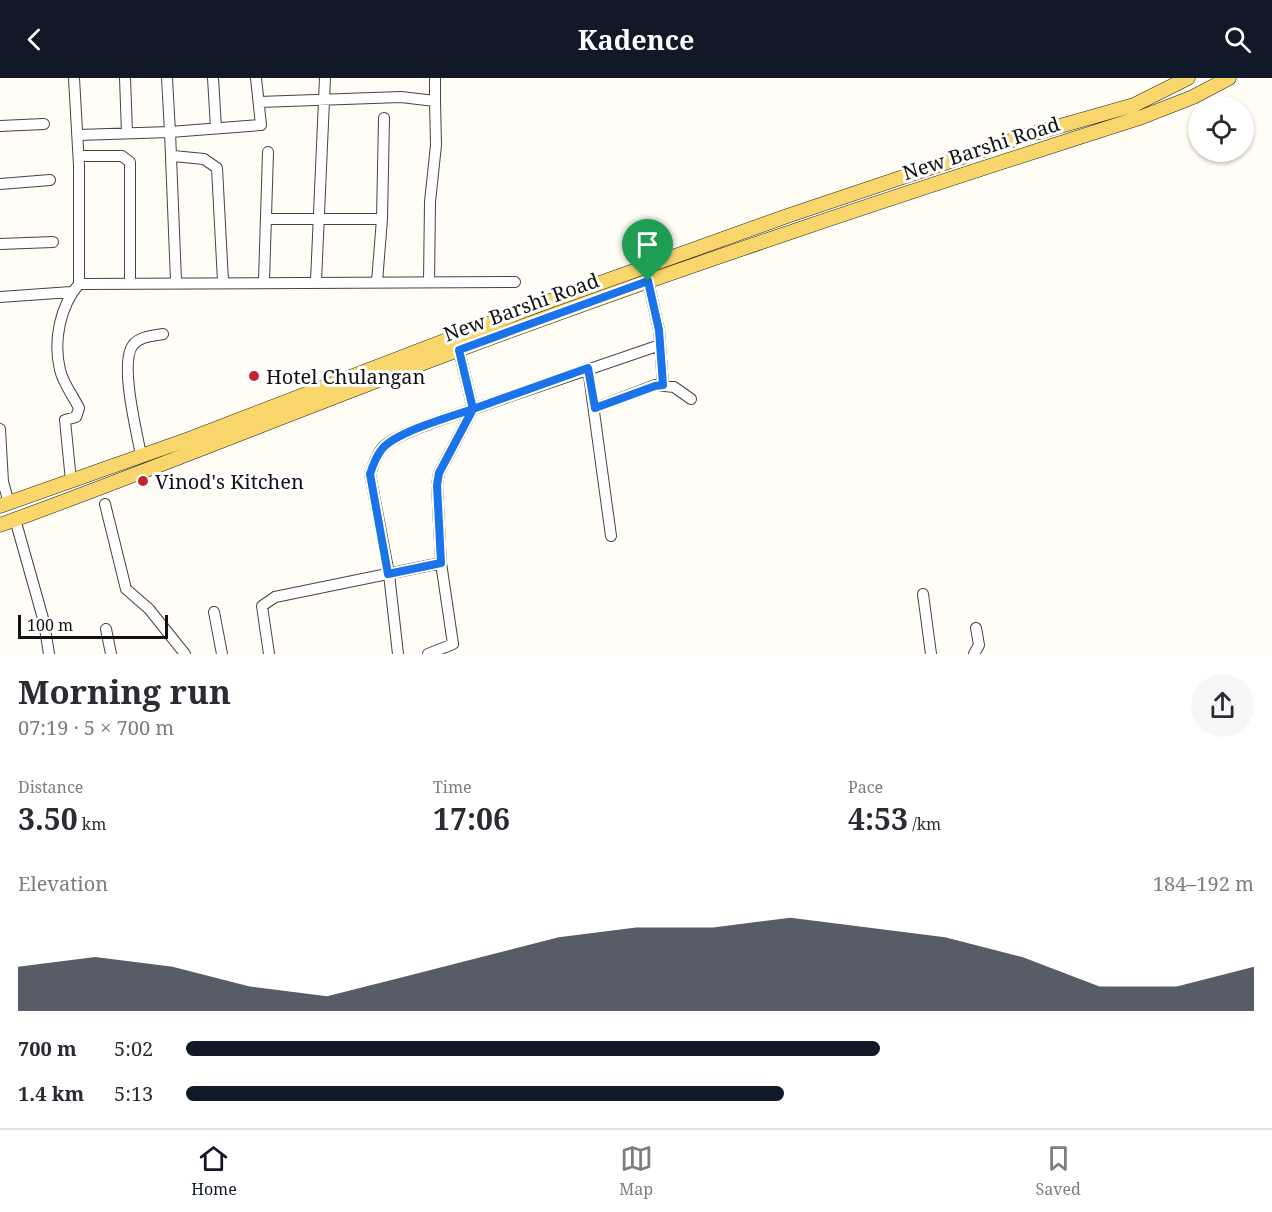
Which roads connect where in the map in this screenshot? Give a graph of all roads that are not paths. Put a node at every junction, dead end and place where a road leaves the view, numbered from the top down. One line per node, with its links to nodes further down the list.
1 (74, 78): 19 (street)
2 (125, 78): 18 (street)
3 (167, 78): 17 (street)
4 (213, 78): 16 (street)
5 (256, 78): 12 (street)
6 (325, 78): 10 (street)
7 (435, 78): 11 (street)
8 (1188, 78): 52 (main road, New Barshi Road)
9 (1229, 78): 35 (main road, New Barshi Road)
10 (325, 100): 11 (street); 12 (street); 27 (street)
11 (435, 100): 37 (street)
12 (259, 102): 16 (street)
13 (384, 118): 26 (street)
14 (44, 124): 15 (street)
15 (0, 126)
16 (216, 128): 17 (street)
17 (170, 132): 18 (street); 22 (street)
18 (127, 133): 19 (street)
19 (78, 135): 21 (street)
20 (268, 152): 25 (street)
21 (79, 156): 30 (street); 39 (street)
22 (173, 156): 31 (street); 32 (street)
23 (50, 180): 24 (street)
24 (0, 184)
25 (266, 219): 27 (street); 33 (street)
26 (382, 219): 27 (street); 36 (street)
27 (320, 220): 34 (street)
28 (53, 242): 29 (street)
29 (0, 244)
30 (130, 281): 31 (street); 39 (street)
31 (176, 281): 32 (street)
32 (223, 281): 33 (street)
33 (264, 281): 34 (street)
34 (316, 281): 36 (street)
35 (648, 281): 43 (street); 44 (main road, New Barshi Road)
36 (377, 282): 37 (street)
37 (429, 282): 38 (street)
38 (515, 282)
39 (79, 284): 40 (street)
40 (71, 292): 41 (street); 53 (street)
41 (0, 297)
42 (163, 334): 52 (street)
43 (660, 345): 45 (street); 46 (street)
44 (459, 350): 49 (street); 56 (main road, New Barshi Road)
45 (588, 368): 48 (street); 49 (street)
46 (663, 385): 47 (street); 48 (street)
47 (690, 399)
48 (595, 408): 58 (street)
49 (473, 409): 59 (street); 60 (street)
50 (0, 429): 51 (street)
51 (1, 451): 54 (street)
52 (141, 455): 53 (main road, New Barshi Road)
53 (71, 481): 54 (main road, New Barshi Road)
54 (4, 504)
55 (105, 504): 67 (street)
56 (15, 519): 57 (main road, New Barshi Road); 65 (street)
57 (0, 525)
58 (611, 536)
59 (441, 563): 60 (street); 71 (street)
60 (388, 574): 69 (street); 70 (street)
61 (923, 594): 72 (street)
62 (214, 612): 68 (street)
63 (976, 628): 73 (street)
64 (106, 629): 66 (street)
65 (49, 654)
66 (111, 654)
67 (185, 654)
68 (222, 654)
69 (269, 654)
70 (398, 654)
71 (428, 654)
72 (931, 654)
73 (974, 654)

